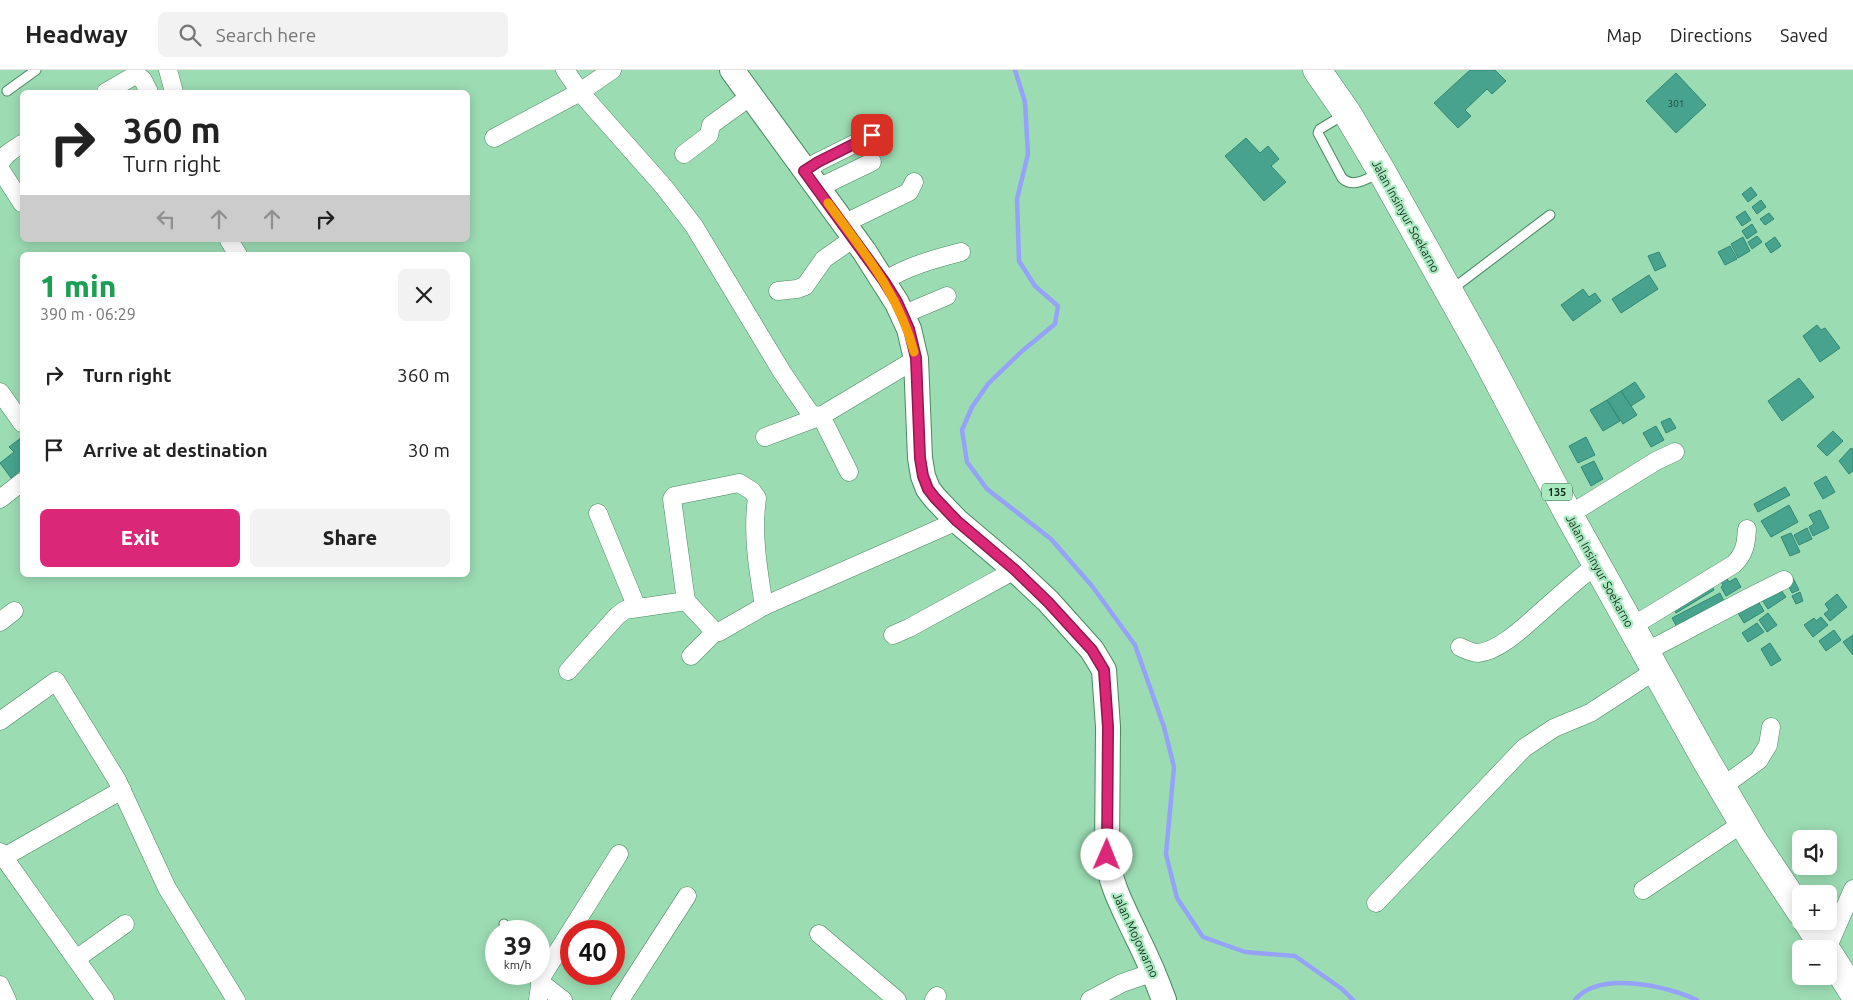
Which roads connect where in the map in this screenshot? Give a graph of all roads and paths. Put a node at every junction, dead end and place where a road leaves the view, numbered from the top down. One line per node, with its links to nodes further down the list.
1 (36, 70): 7 (lane)
2 (168, 70): 10 (street)
3 (565, 70): 11 (street)
4 (612, 70): 11 (street)
5 (732, 70): 12 (street, Jalan Mojowarno)
6 (1317, 70): 13 (main road, Jalan Insinyur Soekarno / 135)
7 (7, 90)
8 (109, 90): 9 (street)
9 (148, 90)
10 (173, 90)
11 (580, 92): 15 (street); 35 (street)
12 (751, 96): 17 (street); 22 (street, Jalan Mojowarno)
13 (1347, 113): 21 (main road, Jalan Insinyur Soekarno / 135); 21 (lane)
14 (872, 135): 22 (street)
15 (494, 138)
16 (20, 145): 19 (street)
17 (684, 154)
18 (872, 162): 22 (street)
19 (0, 164)
20 (0, 169): 24 (street)
21 (1382, 172): 30 (main road, Jalan Insinyur Soekarno / 135)
22 (811, 180): 26 (street, Jalan Mojowarno)
23 (914, 182): 26 (street)
24 (20, 200)
25 (1550, 215): 30 (lane)
26 (849, 231): 28 (street, Jalan Mojowarno); 29 (street)
27 (961, 252): 28 (street)
28 (884, 281): 32 (street, Jalan Mojowarno)
29 (778, 291)
30 (1449, 291): 43 (main road, Jalan Insinyur Soekarno / 135)
31 (947, 296): 32 (street)
32 (902, 315): 33 (street, Jalan Mojowarno)
33 (916, 358): 35 (street); 44 (street, Jalan Mojowarno)
34 (0, 392): 36 (street)
35 (821, 416): 37 (street); 39 (street)
36 (20, 420)
37 (765, 437)
38 (1675, 452): 43 (street)
39 (849, 472)
40 (20, 484): 41 (street)
41 (0, 499)
42 (598, 513): 51 (street)
43 (1569, 515): 46 (main road, Jalan Insinyur Soekarno / 135)
44 (957, 521): 47 (street, Jalan Mojowarno); 50 (street)
45 (1747, 529): 52 (street)
46 (1597, 564): 52 (main road, Jalan Insinyur Soekarno / 135); 55 (street)
47 (1015, 570): 54 (street); 77 (street, Jalan Mojowarno)
48 (1784, 580): 57 (street)
49 (686, 601): 50 (street); 51 (street); 53 (street)
50 (764, 606): 53 (street)
51 (637, 608): 58 (street)
52 (1631, 627): 57 (main road, Jalan Insinyur Soekarno / 135)
53 (714, 632): 56 (street)
54 (893, 635)
55 (1460, 648)
56 (691, 656)
57 (1651, 661): 61 (main road, Jalan Insinyur Soekarno / 135); 70 (street)
58 (568, 671)
59 (0, 721): 62 (street)
60 (1771, 727): 61 (street)
61 (1722, 787): 63 (main road, Jalan Insinyur Soekarno / 135)
62 (122, 790): 64 (street); 84 (street)
63 (1743, 823): 67 (street); 69 (main road, Jalan Insinyur Soekarno / 135)
64 (2, 854): 75 (street)
65 (620, 854): 74 (street)
66 (1853, 888): 73 (street)
67 (1643, 890)
68 (687, 896): 87 (street)
69 (1792, 898)
70 (1376, 903)
71 (125, 924): 75 (street)
72 (819, 934): 88 (street)
73 (1830, 940)
74 (550, 957)
75 (76, 959): 83 (street)
76 (1837, 967): 81 (main road)
77 (1154, 972): 89 (street); 90 (street, Jalan Mojowarno)
78 (0, 985): 82 (street)
79 (537, 985): 85 (street)
80 (545, 985): 86 (street)
81 (1853, 992)
82 (7, 1000)
83 (105, 1000)
84 (236, 1000)
85 (538, 1000)
86 (563, 1000)
87 (620, 1000)
88 (897, 1000)
89 (1090, 1000)
90 (1164, 1000)

